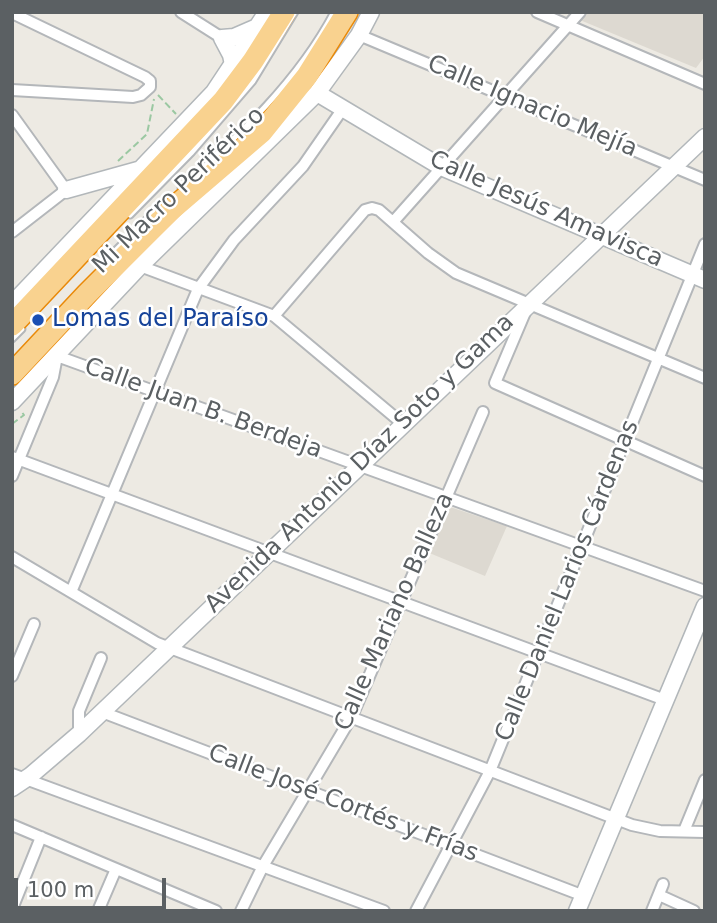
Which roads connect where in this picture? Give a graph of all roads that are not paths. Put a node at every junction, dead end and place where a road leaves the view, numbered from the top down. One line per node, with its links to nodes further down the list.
1 (181, 12): 14 (street)
2 (267, 12): 12 (street)
3 (284, 12): 45 (highway)
4 (295, 12): 33 (lane, Mi Macro Periférico)
5 (334, 12): 31 (lane, Mi Macro Periférico)
6 (347, 12): 23 (highway)
7 (371, 12): 13 (street)
8 (537, 12): 11 (street)
9 (580, 12): 11 (street)
10 (12, 13): 17 (street)
11 (569, 26): 16 (street); 19 (street)
12 (257, 27): 14 (street); 15 (street)
13 (359, 34): 18 (street); 19 (street, Calle Ignacio Mejía)
14 (222, 38): 15 (street)
15 (233, 65): 28 (street)
16 (705, 84)
17 (12, 90)
18 (317, 93): 20 (street, Calle Jesús Amavisca); 21 (street)
19 (506, 96): 25 (street, Calle Ignacio Mejía); 27 (street)
20 (344, 107): 27 (street, Calle Jesús Amavisca); 41 (street)
21 (301, 108): 23 (highway); 26 (street)
22 (12, 115): 30 (street)
23 (256, 137): 26 (highway); 49 (highway)
24 (705, 137): 25 (street, Avenida Antonio Díaz Soto y Gama)
25 (673, 166): 29 (street, Calle Ignacio Mejía); 36 (street, Avenida Antonio Díaz Soto y Gama)
26 (241, 167): 39 (street)
27 (441, 167): 34 (street); 36 (street, Calle Jesús Amavisca)
28 (141, 169): 30 (street); 42 (street)
29 (705, 180)
30 (66, 190): 35 (street)
31 (174, 195)
32 (155, 212): 38 (lane, Mi Macro Periférico)
33 (127, 218)
34 (393, 222): 43 (street); 44 (street)
35 (12, 232)
36 (601, 236): 40 (street, Calle Jesús Amavisca); 43 (street, Avenida Antonio Díaz Soto y Gama)
37 (705, 244): 40 (street, Calle Daniel Larios Cárdenas)
38 (108, 259)
39 (140, 266): 41 (street); 47 (street)
40 (699, 278): 48 (street, Calle Daniel Larios Cárdenas)
41 (198, 289): 44 (street); 51 (street)
42 (12, 304)
43 (529, 304): 48 (street); 54 (street, Avenida Antonio Díaz Soto y Gama); 55 (street)
44 (274, 316): 54 (street)
45 (19, 325): 46 (lane)
46 (12, 340)
47 (57, 356): 51 (street, Calle Juan B. Berdeja); 52 (street); 56 (street)
48 (658, 359): 50 (street); 55 (street, Calle Daniel Larios Cárdenas)
49 (12, 374)
50 (705, 378)
51 (155, 391): 57 (street, Calle Juan B. Berdeja); 60 (street)
52 (13, 412)
53 (484, 412): 61 (street, Calle Mariano Balleza)
54 (403, 424): 57 (street, Avenida Antonio Díaz Soto y Gama)
55 (625, 441): 59 (street); 62 (street, Calle Daniel Larios Cárdenas)
56 (16, 458): 58 (street); 60 (street)
57 (359, 466): 61 (street, Calle Juan B. Berdeja); 63 (street, Avenida Antonio Díaz Soto y Gama)
58 (12, 476)
59 (705, 476)
60 (112, 494): 63 (street); 66 (street)
61 (447, 498): 62 (street, Calle Juan B. Berdeja); 67 (street, Calle Mariano Balleza)
62 (582, 547): 65 (street, Calle Juan B. Berdeja); 72 (street, Calle Daniel Larios Cárdenas)
63 (267, 553): 67 (street); 71 (street, Avenida Antonio Díaz Soto y Gama)
64 (12, 557): 66 (street)
65 (705, 591)
66 (71, 592): 71 (street)
67 (401, 602): 72 (street); 77 (street, Calle Mariano Balleza)
68 (705, 606): 70 (street)
69 (34, 624): 74 (street)
70 (700, 633): 75 (street)
71 (169, 647): 76 (street, Avenida Antonio Díaz Soto y Gama); 77 (street)
72 (539, 653): 75 (street); 79 (street, Calle Daniel Larios Cárdenas)
73 (101, 658): 78 (street)
74 (12, 676)
75 (666, 700): 83 (street)
76 (102, 712): 78 (street, Avenida Antonio Díaz Soto y Gama); 82 (street, Calle José Cortés y Frías)
77 (352, 716): 79 (street); 82 (street, Calle Mariano Balleza)
78 (79, 734): 80 (street, Avenida Antonio Díaz Soto y Gama)
79 (490, 771): 83 (street); 88 (street, Calle Daniel Larios Cárdenas)
80 (17, 780): 89 (street)
81 (705, 780): 85 (street)
82 (309, 792): 88 (street, Calle José Cortés y Frías); 89 (street, Calle Mariano Balleza)
83 (616, 819): 85 (street); 91 (street)
84 (12, 825): 87 (street)
85 (684, 831): 86 (street)
86 (705, 832)
87 (41, 837): 90 (street); 92 (street)
88 (450, 846): 91 (street, Calle José Cortés y Frías); 97 (street, Calle Daniel Larios Cárdenas)
89 (264, 866): 95 (street, Calle Mariano Balleza); 96 (street)
90 (116, 869): 93 (street); 94 (street)
91 (580, 903)
92 (12, 909)
93 (98, 911)
94 (216, 911)
95 (241, 911)
96 (384, 911)
97 (416, 911)
98 (652, 911): 99 (street)
99 (694, 911)

